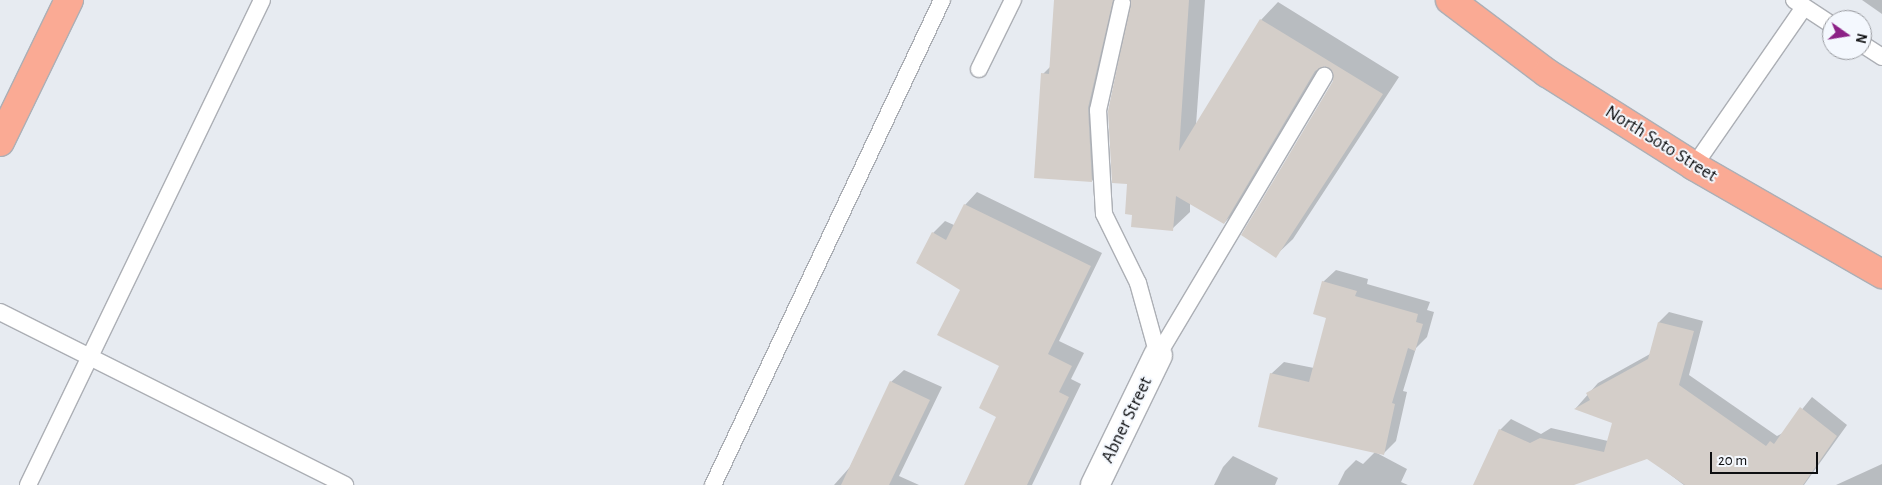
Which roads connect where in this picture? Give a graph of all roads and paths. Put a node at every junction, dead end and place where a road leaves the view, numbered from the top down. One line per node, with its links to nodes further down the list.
1 (68, 0): 11 (main road)
2 (262, 0): 16 (lane)
3 (942, 0): 19 (lane)
4 (1013, 0): 9 (lane)
5 (1450, 0): 12 (main road, North Soto Street)
6 (1122, 3): 15 (lane)
7 (1799, 4): 8 (lane); 12 (lane)
8 (1822, 19)
9 (979, 69)
10 (1324, 76): 15 (lane)
11 (0, 142)
12 (1694, 166): 13 (main road, North Soto Street)
13 (1882, 274)
14 (0, 312): 16 (lane)
15 (1158, 355): 20 (street, Abner Street)
16 (88, 356): 17 (lane); 18 (lane)
17 (28, 485)
18 (345, 485)
19 (713, 485)
20 (1095, 485)

